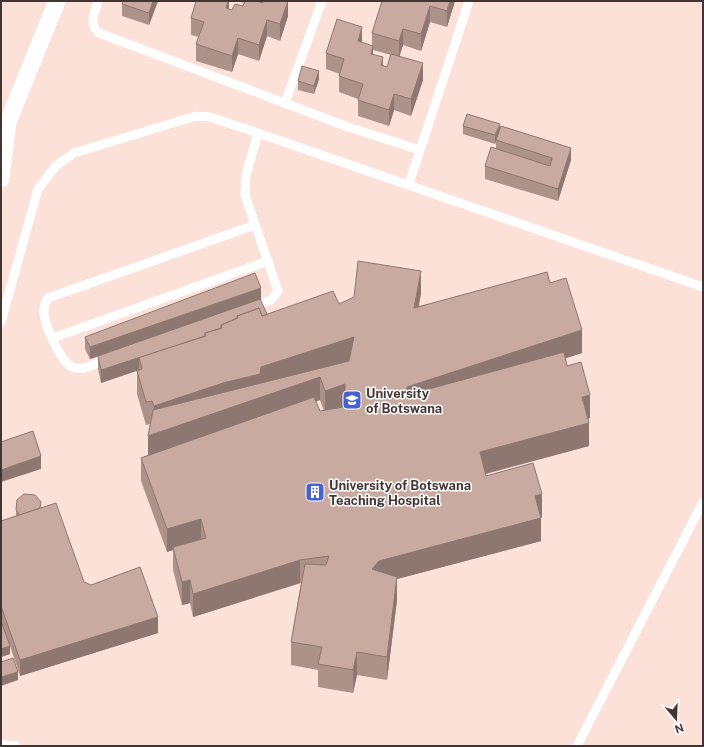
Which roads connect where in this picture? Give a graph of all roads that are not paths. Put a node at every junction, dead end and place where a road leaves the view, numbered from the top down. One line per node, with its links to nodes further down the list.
1 (58, 1): 8 (street)
2 (98, 1): 5 (lane)
3 (322, 1): 5 (lane)
4 (469, 1): 7 (lane)
5 (286, 104): 7 (lane)
6 (258, 133): 9 (lane); 10 (lane); 14 (lane)
7 (420, 150): 9 (lane)
8 (1, 179)
9 (409, 184): 12 (lane)
10 (255, 225): 11 (lane); 15 (lane)
11 (268, 261): 13 (lane); 15 (lane)
12 (703, 287)
13 (241, 310)
14 (1, 322)
15 (53, 338): 16 (lane)
16 (117, 355)
17 (703, 502): 20 (lane)
18 (1, 744): 19 (lane)
19 (16, 746)
20 (577, 746)

